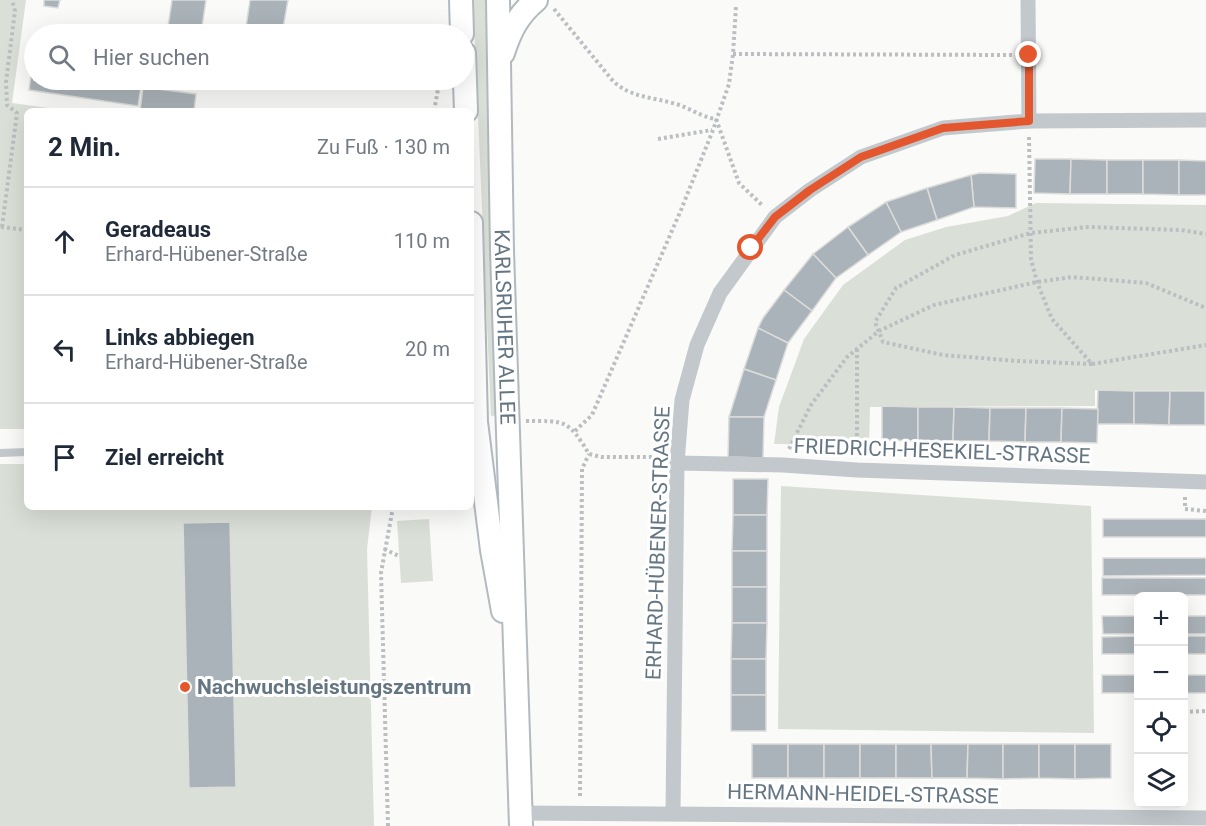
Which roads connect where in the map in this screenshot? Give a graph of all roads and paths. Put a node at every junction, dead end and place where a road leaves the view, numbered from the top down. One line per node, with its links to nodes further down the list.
1 (12, 0): 21 (path)
2 (461, 0): 7 (street)
3 (498, 0): 10 (street, KARLSRUHER ALLEE)
4 (1028, 0): 9 (street)
5 (543, 2): 10 (street); 15 (path)
6 (736, 6): 8 (path)
7 (462, 24)
8 (733, 54): 9 (path); 15 (path)
9 (1029, 55): 17 (street)
10 (499, 69): 47 (street, KARLSRUHER ALLEE)
11 (438, 90): 13 (path)
12 (465, 90): 14 (street)
13 (435, 108)
14 (466, 108)
15 (716, 119): 18 (path); 20 (path)
16 (1206, 120): 17 (street, ERHARD-HÜBENER-STRASSE)
17 (1029, 121): 20 (street, ERHARD-HÜBENER-STRASSE); 23 (path)
18 (713, 130): 19 (path); 33 (path)
19 (658, 139)
20 (775, 217): 34 (street, ERHARD-HÜBENER-STRASSE)
21 (1, 227): 22 (path)
22 (24, 230)
23 (1031, 233): 24 (path); 25 (path); 27 (path)
24 (1206, 234)
25 (1036, 282): 26 (path); 27 (path); 31 (path)
26 (1206, 308)
27 (879, 331): 30 (path); 31 (path)
28 (474, 343): 47 (street, KARLSRUHER ALLEE)
29 (1206, 345): 31 (path)
30 (857, 348): 39 (path); 40 (path)
31 (1092, 364)
32 (549, 422): 33 (path)
33 (575, 432): 37 (path)
34 (678, 446): 37 (path); 38 (street, ERHARD-HÜBENER-STRASSE)
35 (0, 453): 36 (lane)
36 (24, 453)
37 (589, 454): 50 (path)
38 (677, 463): 39 (street, FRIEDRICH-HESEKIEL-STRASSE); 51 (street, ERHARD-HÜBENER-STRASSE)
39 (783, 465): 40 (street, FRIEDRICH-HESEKIEL-STRASSE)
40 (857, 470): 41 (street, FRIEDRICH-HESEKIEL-STRASSE)
41 (1186, 481): 42 (street, FRIEDRICH-HESEKIEL-STRASSE); 44 (path)
42 (1206, 482)
43 (392, 510): 45 (path)
44 (1206, 511)
45 (384, 549): 46 (path); 54 (path)
46 (399, 556)
47 (514, 653): 53 (street, KARLSRUHER ALLEE)
48 (1206, 711): 49 (path)
49 (1188, 712)
50 (580, 813): 51 (street, HERMANN-HEIDEL-STRASSE); 53 (street, HERMANN-HEIDEL-STRASSE)
51 (673, 813): 52 (street, HERMANN-HEIDEL-STRASSE)
52 (1206, 818)
53 (520, 819)
54 (388, 826)

